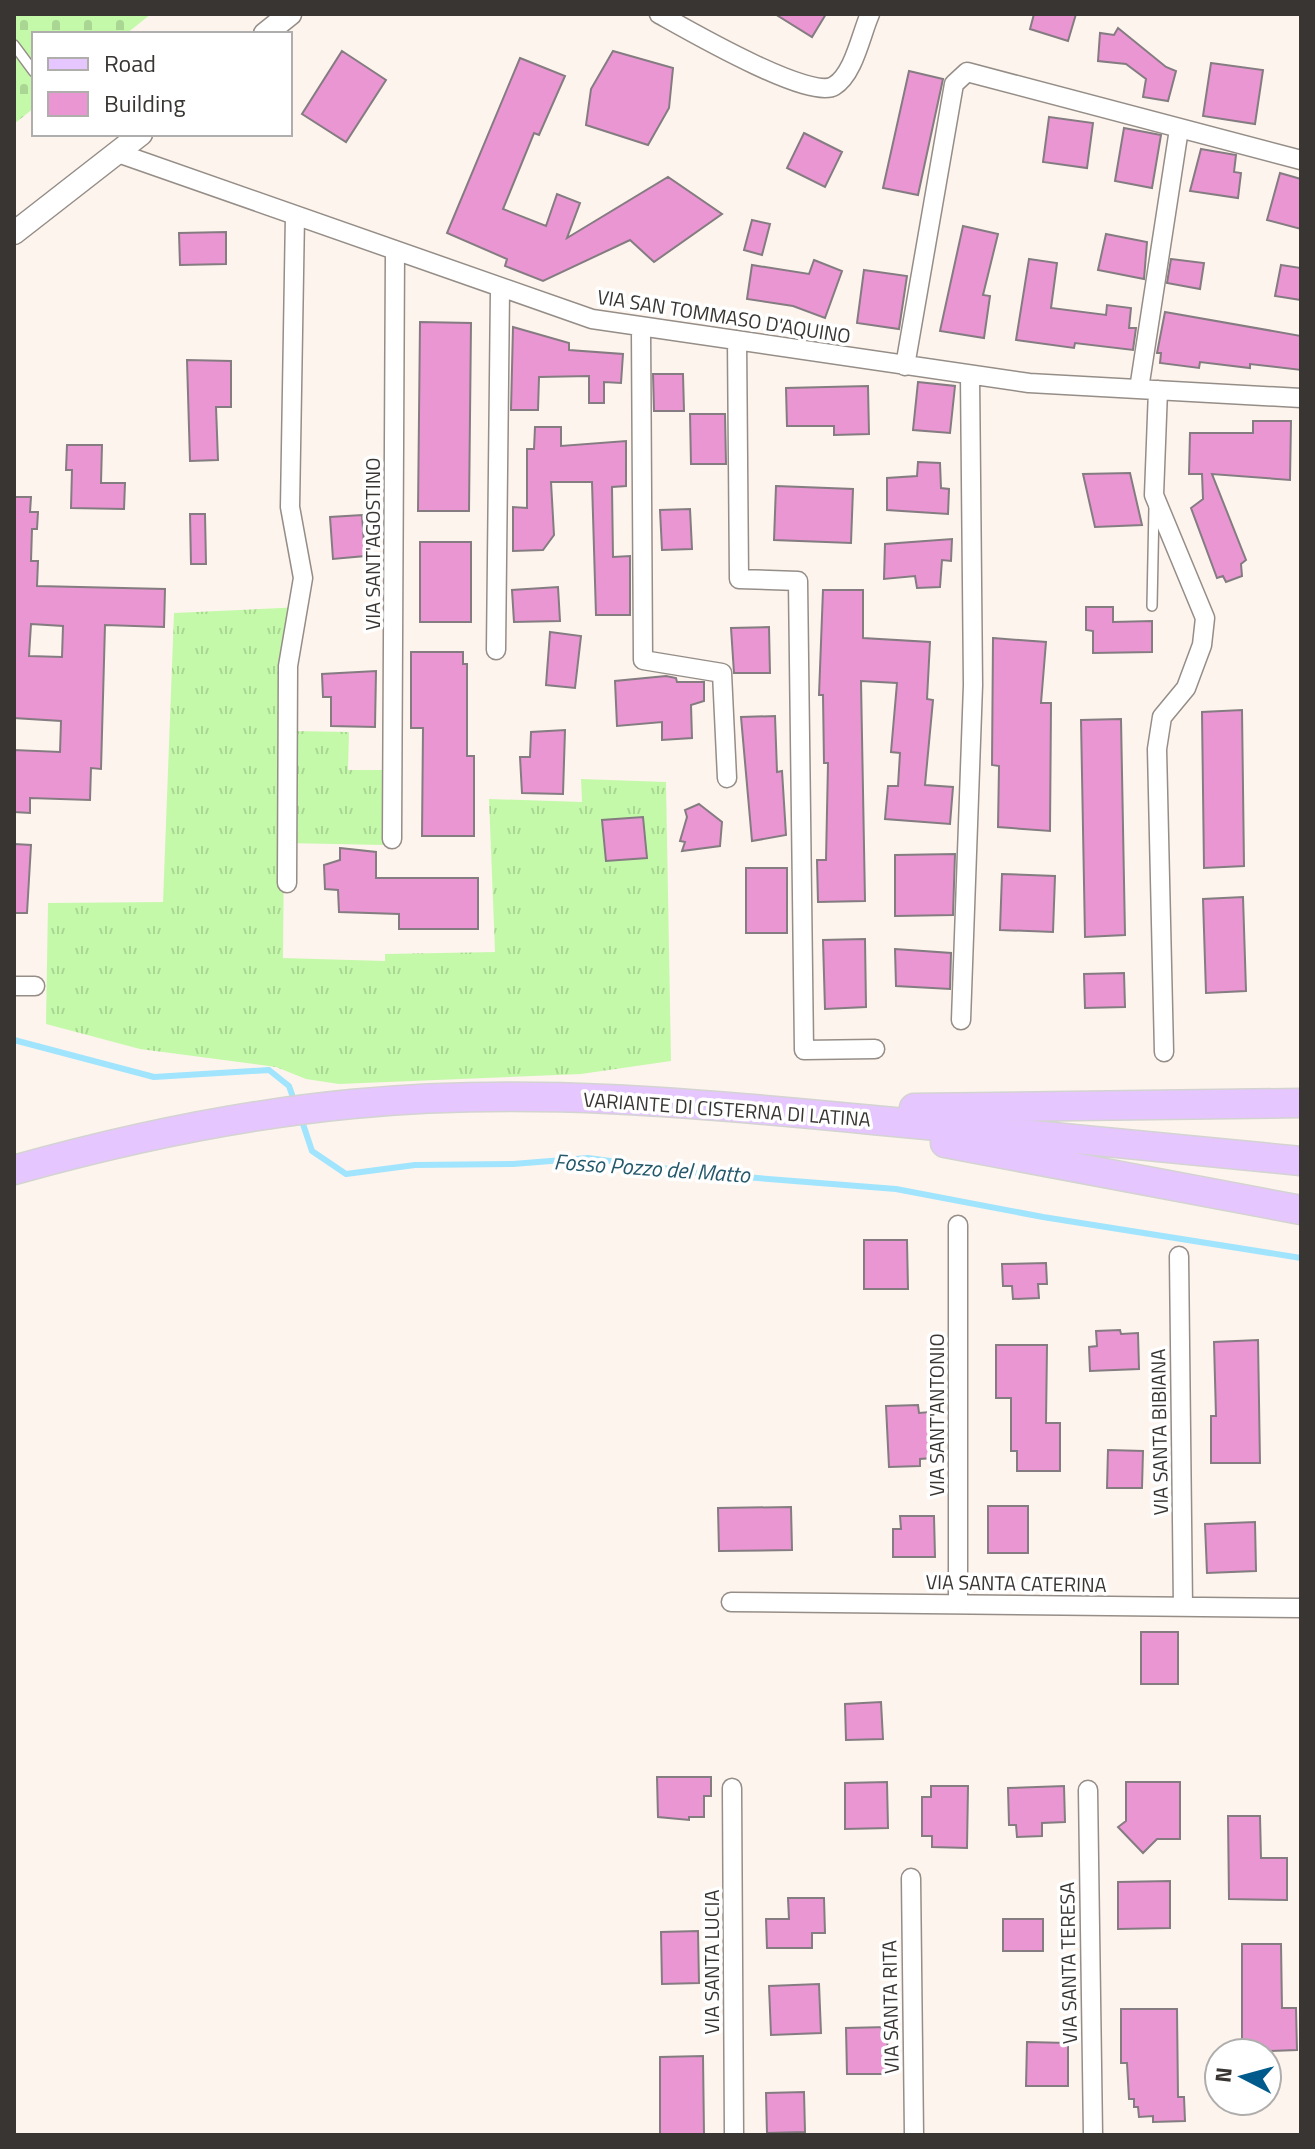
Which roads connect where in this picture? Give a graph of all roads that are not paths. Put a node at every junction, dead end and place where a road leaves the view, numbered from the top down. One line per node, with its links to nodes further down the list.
1 (290, 14): 4 (street)
2 (659, 14): 3 (street)
3 (870, 14)
4 (268, 32)
5 (14, 45): 6 (lane)
6 (32, 69)
7 (1179, 129): 10 (street); 17 (street); 19 (street)
8 (139, 136): 9 (street)
9 (118, 153): 11 (street, VIA SAN TOMMASO D'AQUINO); 12 (street)
10 (1301, 160)
11 (295, 215): 13 (street, VIA SAN TOMMASO D'AQUINO); 26 (street)
12 (14, 233)
13 (395, 250): 14 (street, VIA SAN TOMMASO D'AQUINO); 25 (street, VIA SANT'AGOSTINO)
14 (500, 289): 15 (street, VIA SAN TOMMASO D'AQUINO); 23 (street)
15 (641, 329): 16 (street, VIA SAN TOMMASO D'AQUINO); 24 (street)
16 (737, 340): 17 (street, VIA SAN TOMMASO D'AQUINO); 30 (street)
17 (905, 366): 18 (street, VIA SAN TOMMASO D'AQUINO)
18 (970, 376): 19 (street, VIA SAN TOMMASO D'AQUINO); 29 (street)
19 (1148, 389): 20 (street, VIA SAN TOMMASO D'AQUINO); 21 (street)
20 (1301, 398)
21 (1154, 495): 22 (lane); 31 (street)
22 (1152, 606)
23 (496, 650)
24 (727, 778)
25 (392, 839)
26 (287, 883)
27 (14, 986): 28 (street)
28 (35, 986)
29 (961, 1020)
30 (875, 1049)
31 (1164, 1052)
32 (1301, 1103): 33 (main road)
33 (788, 1111): 34 (main road, VARIANTE DI CISTERNA DI LATINA); 35 (main road, VARIANTE DI CISTERNA DI LATINA); 36 (main road)
34 (1301, 1161)
35 (14, 1170)
36 (1301, 1210)
37 (958, 1225): 40 (street, VIA SANT'ANTONIO)
38 (1179, 1256): 41 (street, VIA SANTA BIBIANA)
39 (731, 1602): 40 (street, VIA SANTA CATERINA)
40 (958, 1604): 41 (street, VIA SANTA CATERINA)
41 (1183, 1607): 42 (street, VIA SANTA CATERINA)
42 (1301, 1608)
43 (732, 1788): 46 (street, VIA SANTA LUCIA)
44 (1088, 1790): 48 (street, VIA SANTA TERESA)
45 (911, 1878): 47 (street, VIA SANTA RITA)
46 (734, 2135)
47 (914, 2135)
48 (1093, 2135)

